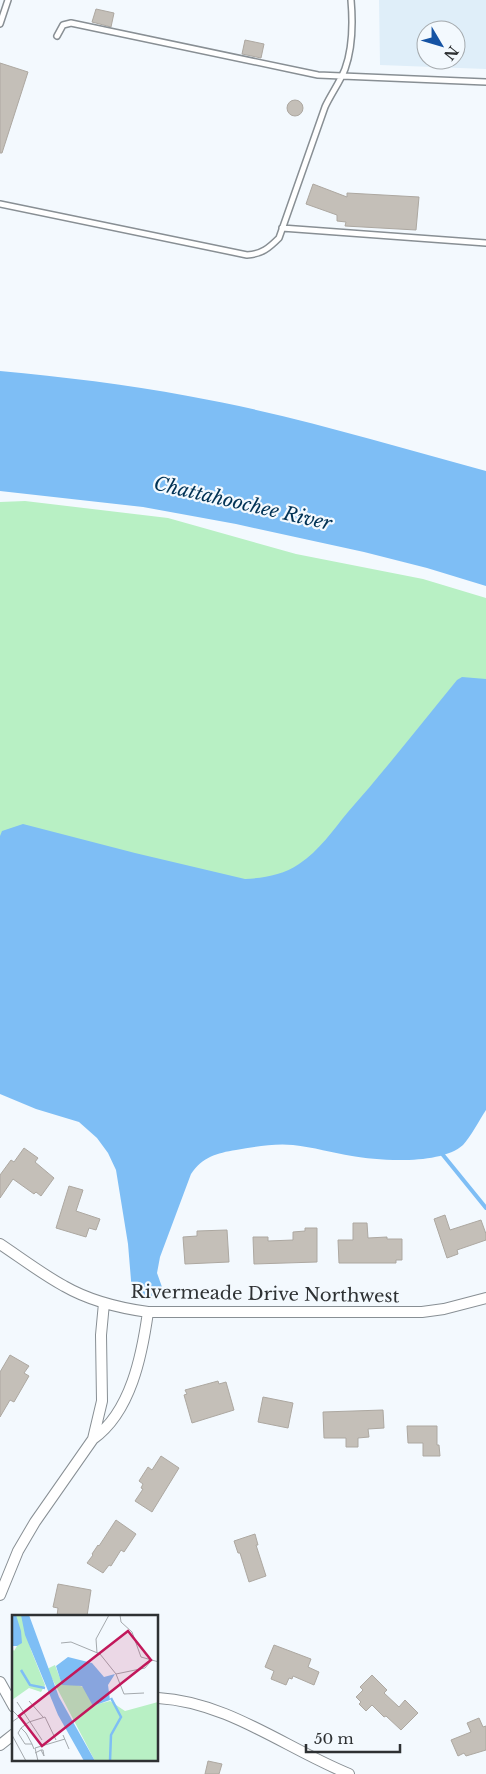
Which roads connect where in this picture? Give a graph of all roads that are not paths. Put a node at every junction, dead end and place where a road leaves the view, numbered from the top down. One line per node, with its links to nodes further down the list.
1 (8, 0): 3 (lane)
2 (352, 0): 5 (lane)
3 (0, 24)
4 (57, 36): 5 (lane)
5 (342, 75): 6 (lane); 8 (lane)
6 (486, 82)
7 (0, 204): 8 (lane)
8 (282, 228): 9 (lane)
9 (486, 243)
10 (0, 1244): 12 (street, Rivermeade Drive Northwest)
11 (486, 1298): 13 (street, Rivermeade Drive Northwest)
12 (104, 1303): 13 (street, Rivermeade Drive Northwest); 14 (street)
13 (148, 1312): 14 (street)
14 (93, 1439): 15 (street)
15 (0, 1595)
16 (0, 1682): 18 (street)
17 (159, 1698): 21 (street)
18 (12, 1703)
19 (12, 1736): 20 (street)
20 (0, 1745)
21 (348, 1774)

